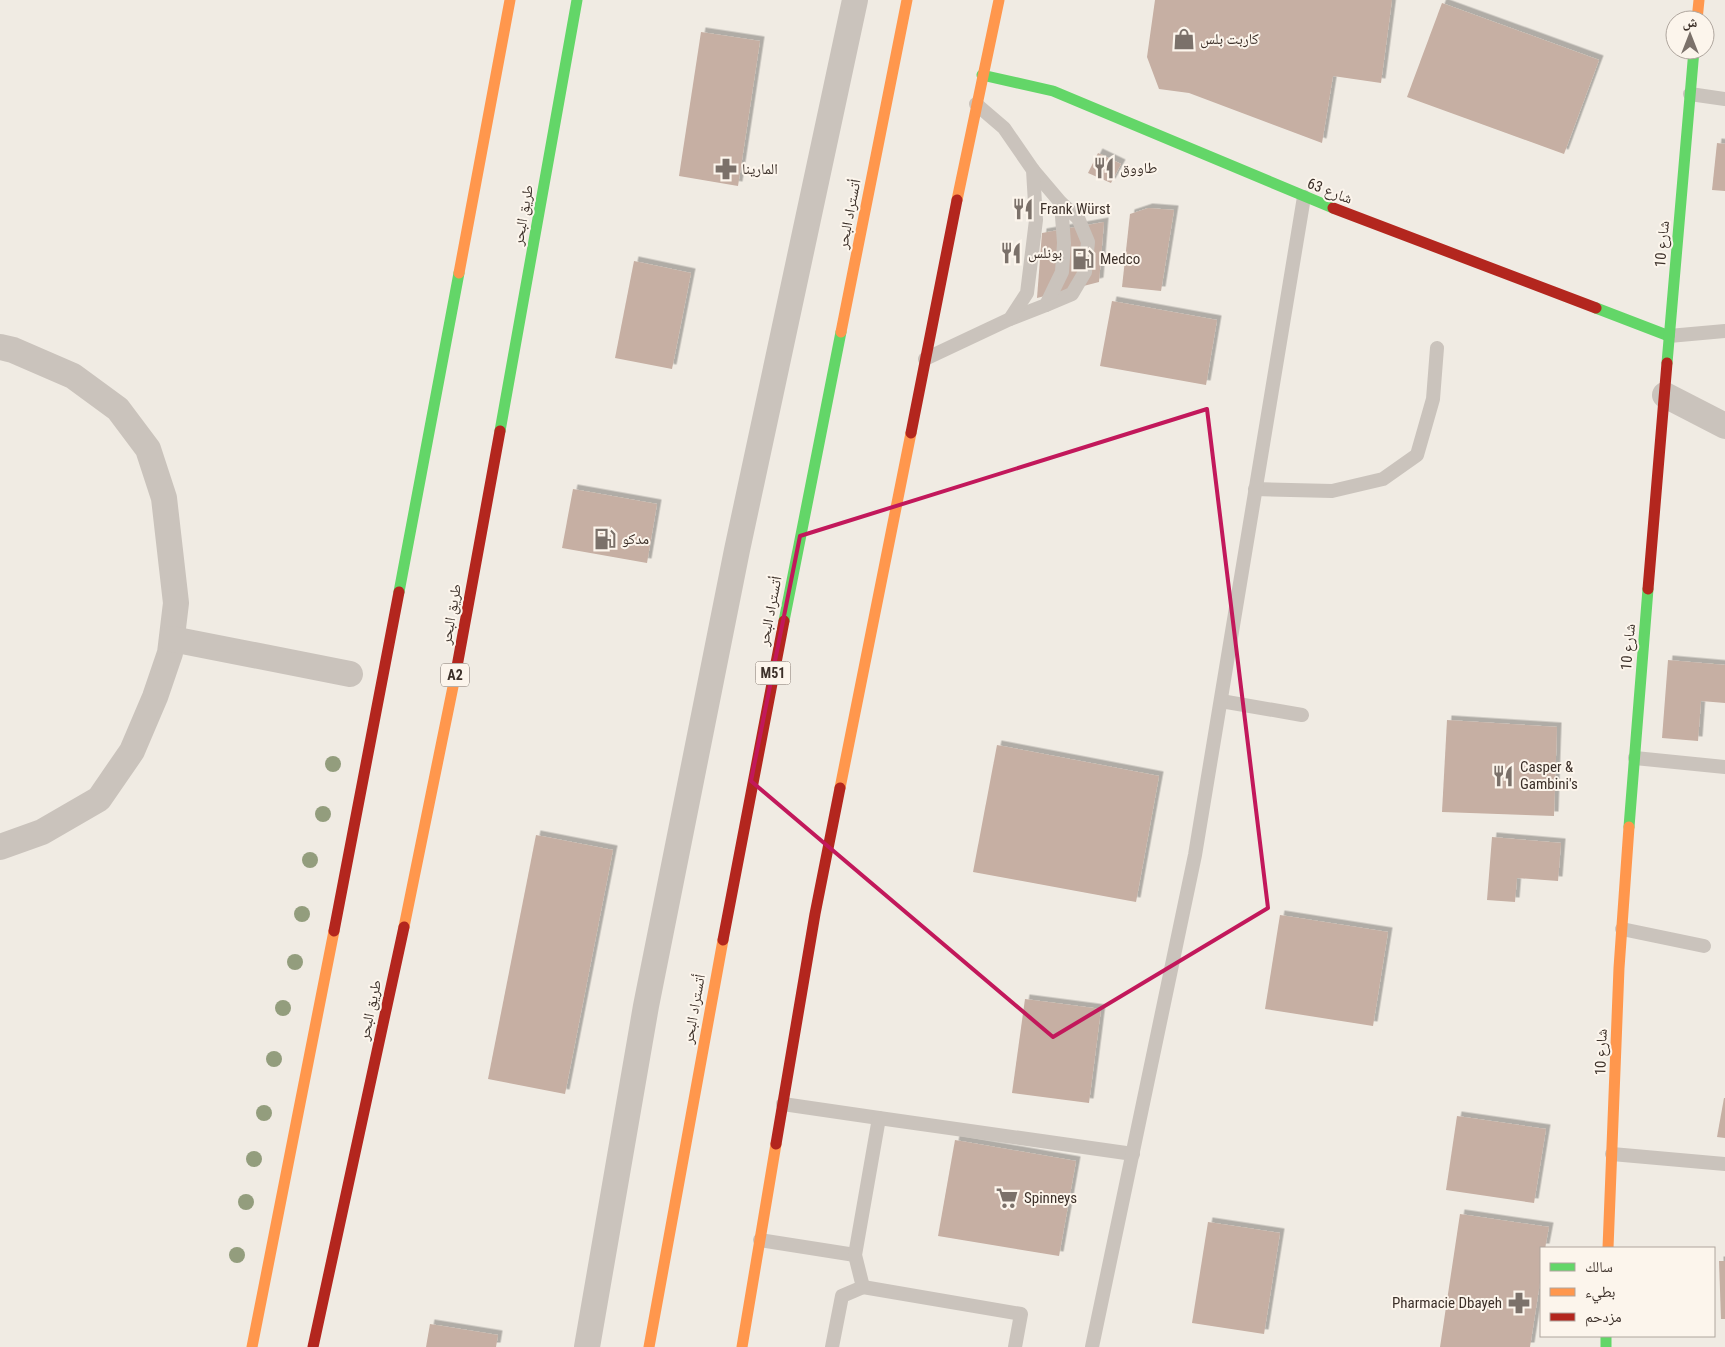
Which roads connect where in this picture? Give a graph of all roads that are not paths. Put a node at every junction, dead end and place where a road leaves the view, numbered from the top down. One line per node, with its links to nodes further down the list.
1 (510, 0): 42 (main road)
2 (577, 0): 43 (main road, طريق البحر / A2)
3 (855, 0): 44 (street)
4 (907, 0): 45 (main road, أتستراد البحر / M51)
5 (999, 0): 7 (main road)
6 (1693, 60): 8 (main road, شارع 10)
7 (982, 75): 10 (main road); 12 (main road, شارع 63)
8 (1690, 94): 9 (lane); 17 (main road, شارع 10)
9 (1725, 99)
10 (976, 104): 11 (lane); 20 (main road)
11 (1033, 170): 13 (lane); 15 (lane)
12 (1304, 197): 17 (main road, شارع 63); 23 (lane)
13 (1061, 203): 14 (lane); 14 (lane)
14 (1046, 305): 15 (lane)
15 (1010, 320): 20 (lane)
16 (1725, 330): 17 (lane)
17 (1669, 336): 21 (main road, شارع 10)
18 (0, 347): 24 (street)
19 (1437, 348): 23 (lane)
20 (924, 360): 33 (main road)
21 (1665, 395): 22 (street); 28 (main road, شارع 10)
22 (1725, 426)
23 (1255, 489): 26 (lane)
24 (172, 639): 25 (street); 30 (street)
25 (350, 674)
26 (1221, 701): 27 (lane); 35 (lane)
27 (1302, 715)
28 (1635, 758): 29 (lane); 31 (main road, شارع 10)
29 (1725, 767)
30 (0, 847)
31 (1622, 929): 32 (lane); 36 (main road, شارع 10)
32 (1704, 946)
33 (783, 1104): 34 (lane); 38 (main road)
34 (879, 1118): 35 (lane); 40 (lane)
35 (1133, 1154): 49 (lane)
36 (1612, 1154): 37 (lane); 39 (main road, شارع 10)
37 (1725, 1164)
38 (760, 1240): 40 (lane); 46 (main road)
39 (1608, 1247)
40 (856, 1255): 41 (lane)
41 (863, 1287): 47 (lane); 48 (lane)
42 (252, 1347)
43 (313, 1347)
44 (587, 1347)
45 (649, 1347)
46 (742, 1347)
47 (832, 1347)
48 (1015, 1347)
49 (1092, 1347)

